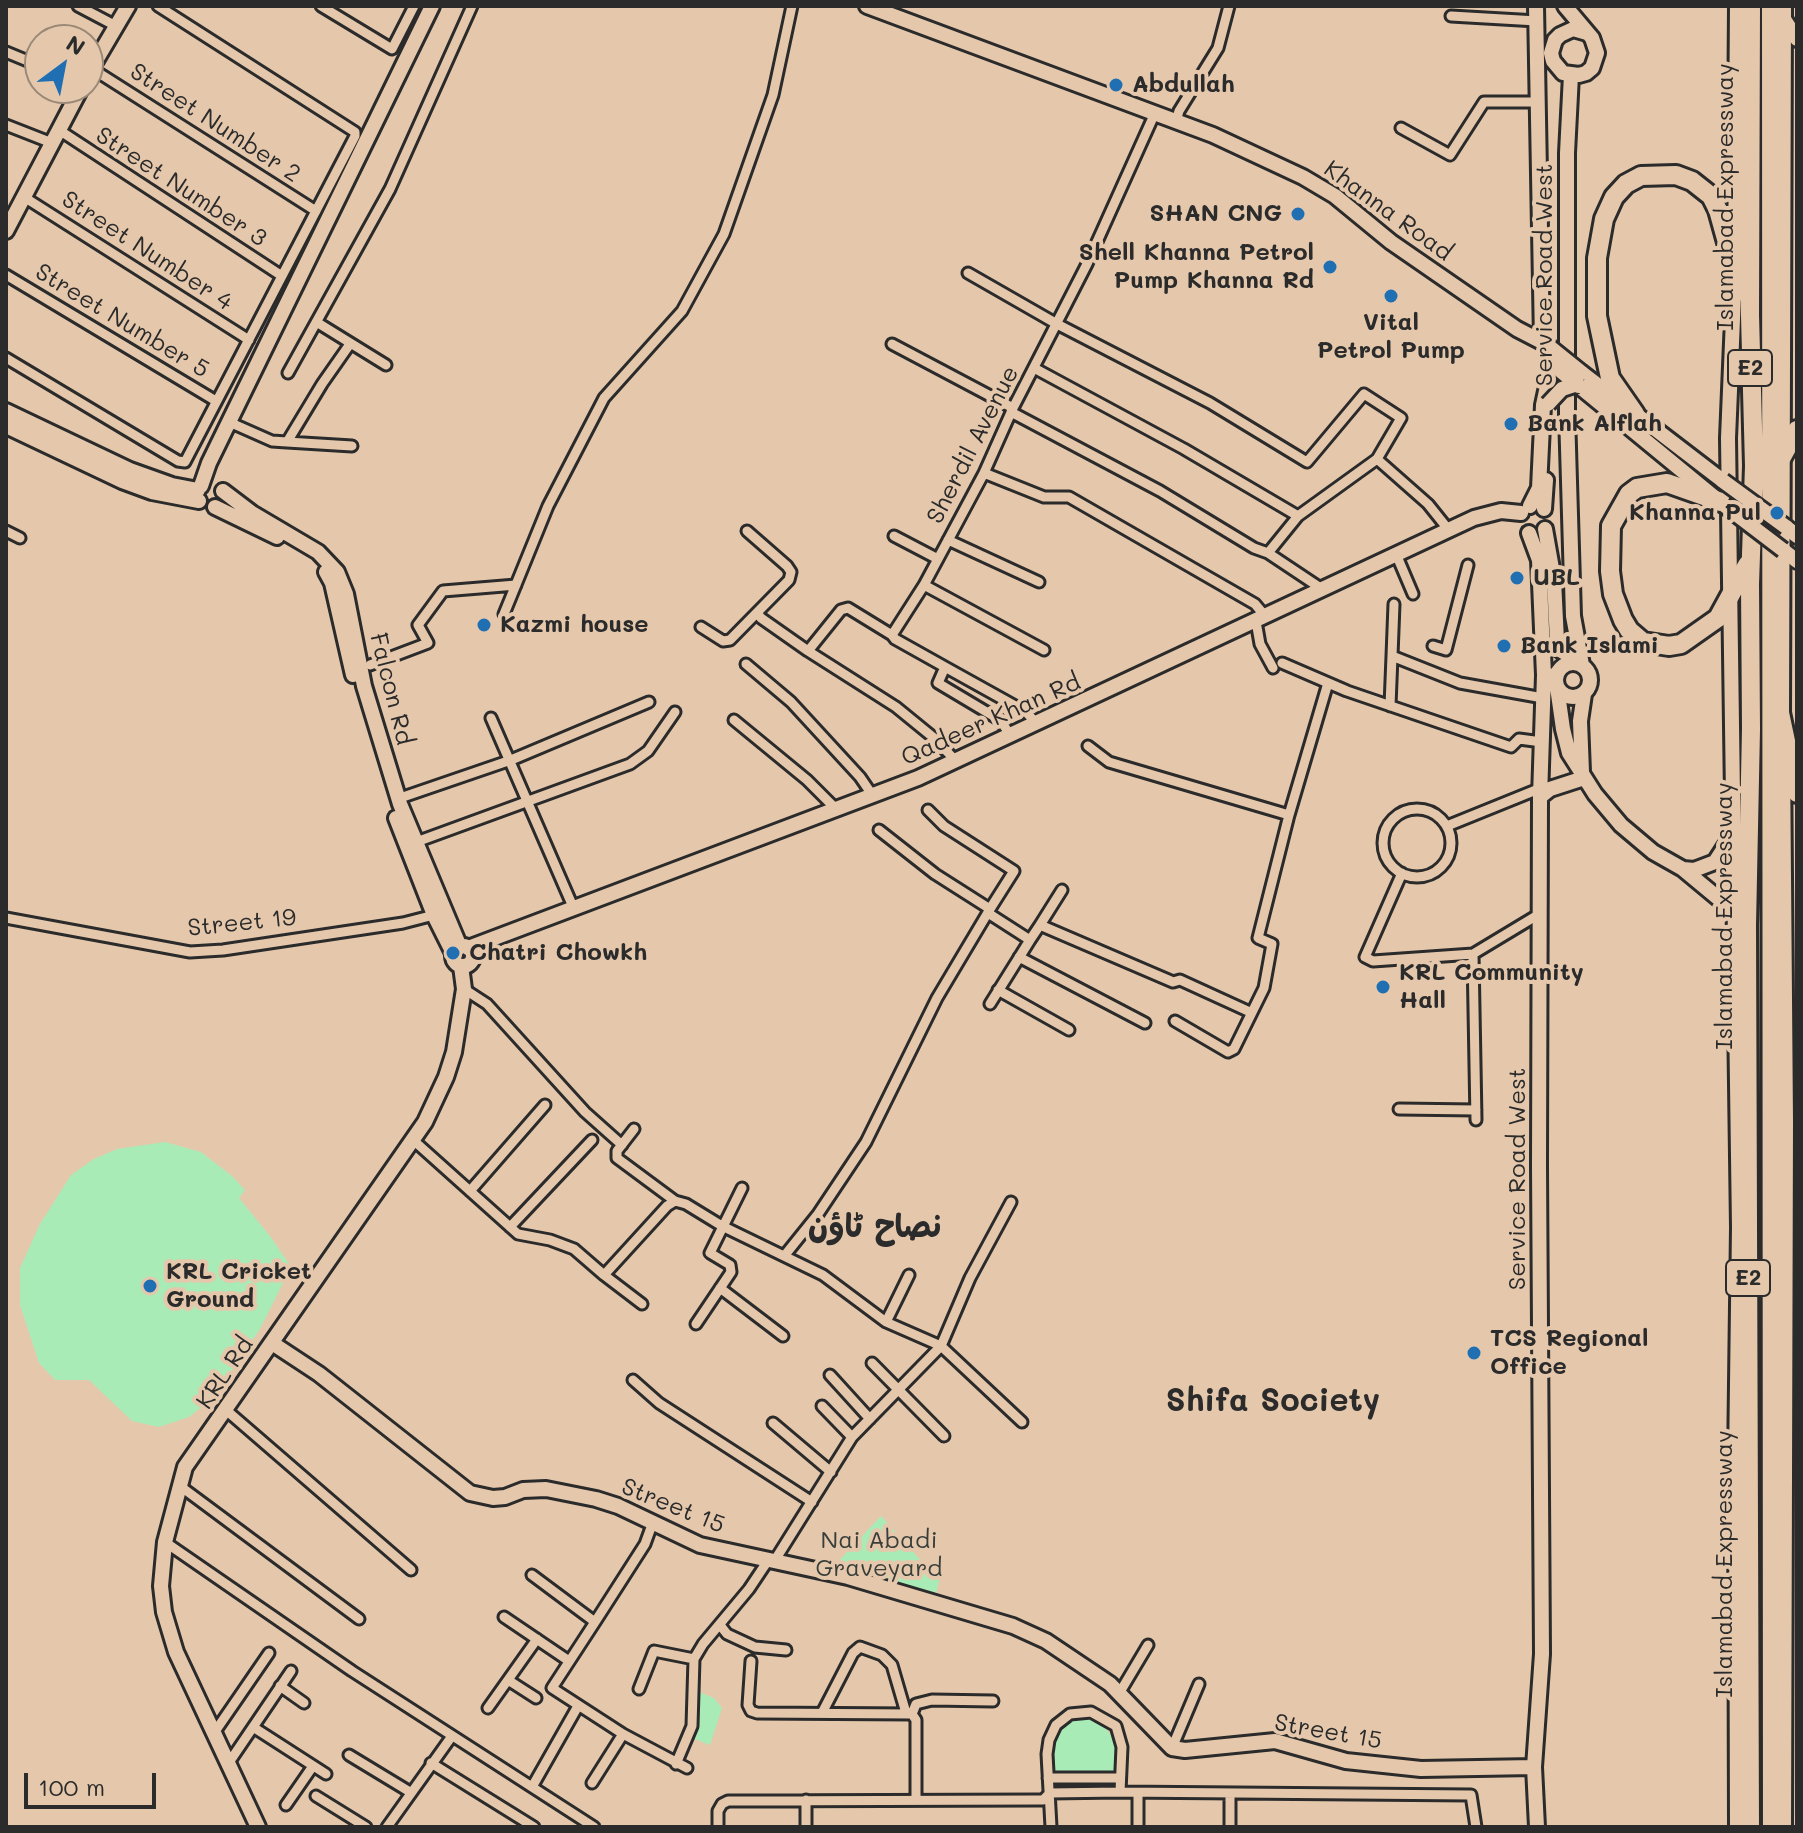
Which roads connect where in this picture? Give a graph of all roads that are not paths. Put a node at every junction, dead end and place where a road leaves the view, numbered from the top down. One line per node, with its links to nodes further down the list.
1 (78, 6): 18 (street)
2 (128, 6): 18 (street)
3 (158, 6): 36 (street)
4 (321, 6): 5 (street)
5 (414, 6)
6 (432, 6): 58 (street)
7 (472, 6): 43 (street)
8 (792, 6): 88 (street)
9 (867, 6): 14 (street, Khanna Road)
10 (1229, 6): 28 (street)
11 (1565, 6): 19 (street)
12 (1737, 6): 38 (street)
13 (1751, 6): 42 (highway, Islamabad Expressway / E2)
14 (891, 10): 27 (street, Khanna Road)
15 (1780, 10): 20 (street); 33 (street); 67 (highway, Islamabad Expressway / E2)
16 (1451, 16): 17 (street)
17 (1537, 18): 22 (street); 25 (street, Service Road West)
18 (116, 26): 21 (street)
19 (1587, 33): 22 (street); 23 (street)
20 (1797, 39)
21 (104, 47)
22 (1551, 53): 23 (street)
23 (1571, 75): 100 (street, Service Road West)
24 (104, 80): 36 (street, Street Number 2)
25 (1538, 102): 31 (street); 48 (street, Service Road West)
26 (73, 104): 32 (street)
27 (1155, 113): 28 (street, Khanna Road); 44 (street, Sherdil Avenue)
28 (1176, 121): 48 (street, Khanna Road)
29 (6, 125): 32 (street, Street Number 3)
30 (1797, 126): 33 (street)
31 (1401, 128)
32 (55, 137): 34 (street); 41 (street, Street Number 3)
33 (1784, 144): 63 (street)
34 (24, 197): 35 (street); 45 (street, Street Number 4)
35 (11, 211): 37 (street)
36 (316, 211): 41 (street)
37 (6, 231)
38 (1735, 271): 42 (highway); 57 (highway); 92 (street)
39 (968, 273): 44 (street)
40 (6, 275): 54 (street, Street Number 5)
41 (282, 276): 45 (street)
42 (1750, 300): 82 (highway, Islamabad Expressway / E2)
43 (318, 323): 46 (street); 52 (street)
44 (1057, 324): 51 (street, Sherdil Avenue); 64 (street)
45 (249, 340): 54 (street)
46 (350, 344): 50 (street); 61 (street)
47 (892, 344): 55 (street)
48 (1546, 351): 53 (street, Khanna Road, bridge); 73 (street, Service Road West)
49 (6, 358): 54 (street)
50 (386, 365)
51 (1034, 368): 55 (street, Sherdil Avenue); 72 (street)
52 (288, 373)
53 (1580, 381): 57 (street, Khanna Road); 70 (street, Khanna Road); 73 (street, bridge)
54 (216, 401)
55 (1012, 410): 66 (street, Sherdil Avenue); 81 (street)
56 (6, 411): 69 (street)
57 (1635, 414): 77 (street, Khanna Road, bridge)
58 (229, 422): 61 (street); 65 (street)
59 (6, 426): 69 (street)
60 (1797, 430): 63 (highway)
61 (287, 442): 62 (street)
62 (352, 446)
63 (1781, 458): 67 (highway); 119 (street)
64 (1377, 459): 72 (street); 74 (street)
65 (209, 463): 68 (street); 69 (street)
66 (984, 473): 80 (street, Sherdil Avenue); 96 (street)
67 (1771, 476): 107 (highway, Islamabad Expressway / E2)
68 (220, 487): 69 (street); 71 (street); 149 (street, Falcon Rd)
69 (199, 493): 71 (street)
70 (1722, 504): 85 (street, Khanna Road, bridge); 92 (highway)
71 (215, 507): 145 (street, Falcon Rd)
72 (1298, 516): 81 (street)
73 (1529, 516): 74 (street, Qadeer Khan Rd); 84 (street, Qadeer Khan Rd); 100 (street); 109 (street)
74 (1448, 529): 90 (street, Qadeer Khan Rd)
75 (6, 531): 79 (street)
76 (747, 531): 95 (street)
77 (1791, 532)
78 (894, 536): 83 (street)
79 (20, 538)
80 (948, 540): 83 (street, Sherdil Avenue); 87 (street)
81 (1268, 553): 90 (street)
82 (1751, 557): 92 (highway); 270 (highway, Islamabad Expressway / E2)
83 (938, 559): 89 (street, Sherdil Avenue)
84 (1399, 561): 91 (street); 96 (street, Qadeer Khan Rd)
85 (1797, 561)
86 (1468, 565): 99 (street)
87 (1039, 582)
88 (516, 585): 94 (street); 105 (street)
89 (924, 585): 98 (street, Sherdil Avenue); 101 (street)
90 (1322, 589): 96 (street, Qadeer Khan Rd)
91 (1413, 594)
92 (1731, 596): 136 (street)
93 (1394, 604): 103 (street)
94 (504, 614)
95 (758, 614): 97 (street); 102 (street)
96 (1261, 622): 110 (street); 118 (street, Qadeer Khan Rd); 149 (street, Qadeer Khan Rd)
97 (701, 627)
98 (892, 635): 102 (street); 108 (street)
99 (1433, 646)
100 (1578, 648): 106 (street, Service Road West)
101 (1044, 650)
102 (808, 651): 124 (street)
103 (1392, 656): 112 (street); 114 (street)
104 (746, 664): 128 (street)
105 (370, 665)
106 (1582, 665): 109 (street); 111 (street)
107 (1771, 666): 119 (highway); 256 (highway, Islamabad Expressway / E2)
108 (945, 667): 118 (street); 120 (street)
109 (1553, 679): 111 (street); 112 (street, Service Road West); 125 (street)
110 (1328, 683): 114 (street); 133 (street)
111 (1584, 694): 125 (street)
112 (1543, 698): 121 (street, Service Road West)
113 (649, 702): 123 (street)
114 (1390, 706): 121 (street)
115 (675, 712): 130 (street)
116 (491, 718): 123 (street)
117 (734, 720): 131 (street)
118 (1037, 724): 120 (street, Qadeer Khan Rd)
119 (1783, 726): 127 (highway); 161 (street)
120 (1011, 736): 124 (street, Qadeer Khan Rd)
121 (1542, 742): 126 (street, Service Road West)
122 (1088, 746): 133 (street)
123 (511, 760): 129 (street); 130 (street)
124 (955, 760): 128 (street, Qadeer Khan Rd)
125 (1580, 776): 126 (street); 138 (street)
126 (1544, 791): 134 (street); 143 (street, Service Road West)
127 (1797, 793)
128 (873, 796): 131 (street, Qadeer Khan Rd)
129 (403, 797)
130 (526, 800): 137 (street); 141 (street)
131 (836, 809): 141 (street, Qadeer Khan Rd)
132 (928, 810): 142 (street)
133 (1289, 815): 155 (street)
134 (1447, 826): 139 (street); 139 (street)
135 (879, 830): 142 (street)
136 (1735, 832): 138 (street); 144 (street)
137 (419, 841)
138 (1683, 869): 144 (street)
139 (1402, 873): 150 (street)
140 (1062, 890): 147 (street)
141 (574, 909): 149 (street, Qadeer Khan Rd)
142 (989, 911): 148 (street); 174 (street)
143 (1541, 913): 150 (street); 239 (street, Service Road West)
144 (1736, 913): 269 (street)
145 (434, 915): 146 (street, Street 19); 149 (street, Falcon Rd)
146 (6, 918)
147 (1040, 925): 148 (street); 155 (street)
148 (1030, 940): 151 (street)
149 (463, 954): 152 (street, KRL Rd)
150 (1473, 954): 160 (street)
151 (1019, 957): 153 (street); 157 (street)
152 (464, 989): 163 (street, KRL Rd); 165 (street)
153 (998, 990): 154 (street); 158 (street)
154 (990, 1004)
155 (1250, 1012): 156 (street)
156 (1175, 1021)
157 (1145, 1023)
158 (1069, 1030)
159 (545, 1105): 168 (street)
160 (1399, 1109)
161 (1791, 1127): 169 (street)
162 (634, 1129): 165 (street)
163 (412, 1139): 168 (street); 182 (street, KRL Rd)
164 (592, 1140): 173 (street)
165 (622, 1145): 170 (street)
166 (1797, 1184): 169 (street)
167 (742, 1188): 172 (street)
168 (470, 1191): 173 (street)
169 (1786, 1200): 232 (street)
170 (675, 1201): 172 (street); 175 (street)
171 (1011, 1202): 183 (street)
172 (722, 1226): 174 (street); 177 (street)
173 (510, 1227): 175 (street)
174 (785, 1255): 179 (street)
175 (604, 1275): 178 (street)
176 (909, 1275): 179 (street)
177 (720, 1288): 180 (street); 181 (street)
178 (642, 1304)
179 (886, 1322): 183 (street)
180 (696, 1324)
181 (783, 1336)
182 (272, 1343): 189 (street, KRL Rd); 198 (street, Street 15)
183 (941, 1346): 187 (street); 191 (street)
184 (872, 1363): 187 (street)
185 (830, 1375): 190 (street)
186 (633, 1380): 197 (street)
187 (899, 1389): 190 (street); 193 (street)
188 (822, 1406): 194 (street)
189 (226, 1410): 196 (street, KRL Rd); 201 (street)
190 (870, 1419): 194 (street)
191 (1022, 1422)
192 (773, 1423): 195 (street)
193 (944, 1436)
194 (852, 1437): 195 (street)
195 (831, 1472): 197 (street)
196 (180, 1486): 199 (street, KRL Rd); 204 (street)
197 (812, 1502): 200 (street)
198 (653, 1522): 200 (street, Street 15); 205 (street)
199 (165, 1542): 228 (street, KRL Rd); 230 (street)
200 (772, 1559): 206 (street); 219 (street, Street 15)
201 (411, 1570)
202 (532, 1575): 205 (street)
203 (504, 1617): 207 (street)
204 (359, 1619)
205 (595, 1622): 212 (street)
206 (720, 1625): 209 (street); 211 (street)
207 (537, 1639): 212 (street); 215 (street)
208 (1148, 1645): 219 (street)
209 (786, 1650)
210 (269, 1653): 228 (street)
211 (694, 1659): 218 (street); 237 (street)
212 (569, 1661): 223 (street)
213 (751, 1661): 225 (street)
214 (291, 1671): 217 (street)
215 (508, 1680): 220 (street); 224 (street)
216 (1199, 1684): 231 (street)
217 (280, 1686): 222 (street); 227 (street)
218 (639, 1689)
219 (1120, 1692): 231 (street, Street 15)
220 (536, 1698)
221 (993, 1701): 226 (street)
222 (304, 1703)
223 (578, 1706): 229 (street); 245 (street)
224 (488, 1708)
225 (822, 1713): 226 (street); 226 (street)
226 (909, 1713): 252 (street)
227 (253, 1727): 236 (street); 238 (street)
228 (214, 1733): 236 (street, KRL Rd)
229 (623, 1734): 237 (street); 244 (street)
230 (452, 1736): 235 (street); 245 (street)
231 (1172, 1748): 239 (street, Street 15)
232 (1784, 1748): 234 (street); 256 (street)
233 (349, 1755): 246 (street)
234 (1797, 1760)
235 (431, 1763): 246 (street); 260 (street)
236 (228, 1764): 257 (street, KRL Rd)
237 (676, 1764): 240 (street)
238 (313, 1766): 241 (street); 255 (street)
239 (1534, 1767): 268 (street, Service Road West)
240 (687, 1768)
241 (326, 1774)
242 (1048, 1778): 243 (street); 243 (street); 248 (street)
243 (1120, 1778): 247 (street)
244 (592, 1783)
245 (532, 1787): 261 (street)
246 (410, 1792): 259 (street)
247 (1120, 1792): 248 (street); 249 (street)
248 (1050, 1793): 252 (street); 264 (street)
249 (1138, 1793): 250 (street); 265 (street)
250 (1230, 1793): 266 (street); 267 (street)
251 (316, 1796): 258 (street)
252 (916, 1799): 254 (street)
253 (1797, 1799): 256 (street)
254 (806, 1800): 262 (street); 263 (street)
255 (286, 1805)
256 (1780, 1823)
257 (258, 1827)
258 (366, 1827)
259 (387, 1827)
260 (534, 1827)
261 (594, 1827)
262 (718, 1827)
263 (806, 1827)
264 (1051, 1827)
265 (1138, 1827)
266 (1230, 1827)
267 (1476, 1827)
268 (1537, 1827)
269 (1737, 1827)
270 (1750, 1827)

